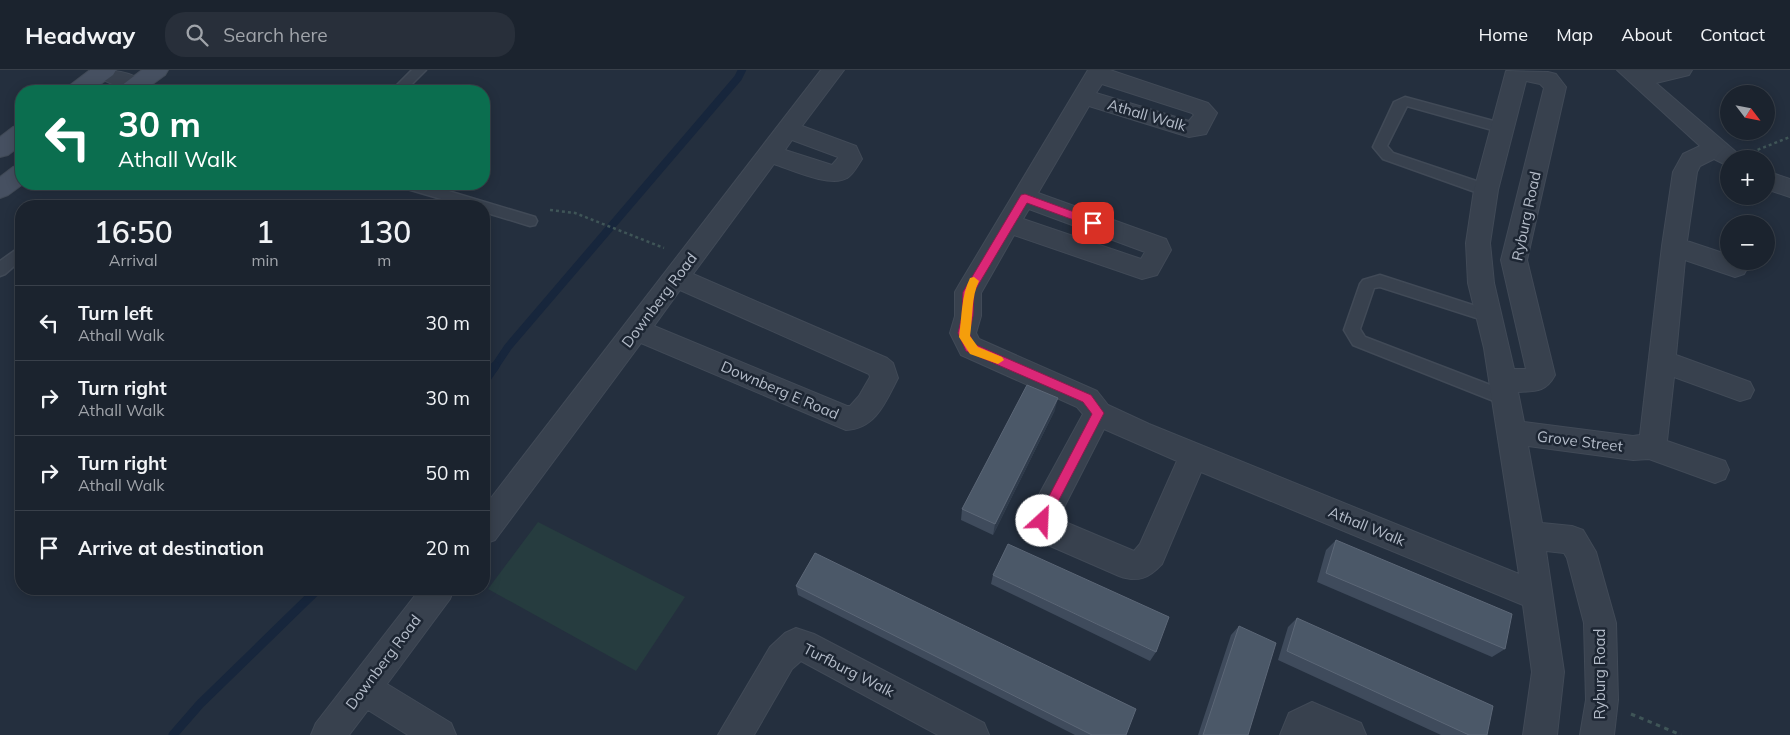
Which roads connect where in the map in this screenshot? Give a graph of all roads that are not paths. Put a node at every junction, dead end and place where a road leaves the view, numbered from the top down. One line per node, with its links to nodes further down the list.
1 (103, 70): 9 (main road); 10 (street)
2 (157, 70): 11 (main road)
3 (420, 70): 12 (lane)
4 (833, 70): 14 (street, Downberg Road)
5 (1682, 70): 7 (street)
6 (1517, 71): 13 (street, Ryburg Road); 39 (street, Ryburg Road)
7 (1634, 75): 17 (street)
8 (1093, 80): 26 (street, Athall Walk)
9 (84, 85)
10 (130, 85)
11 (144, 85)
12 (404, 85)
13 (1502, 128): 25 (street, Ryburg Road); 25 (lane)
14 (788, 130): 18 (street, Downberg Road); 18 (street)
15 (15, 138): 16 (main road)
16 (0, 149)
17 (1720, 151)
18 (770, 154): 35 (street, Downberg Road)
19 (1720, 154): 31 (street)
20 (15, 178): 23 (main road)
21 (1775, 183): 22 (street)
22 (1790, 188)
23 (0, 190)
24 (429, 190): 27 (lane)
25 (1486, 190): 36 (street, Ryburg Road)
26 (1025, 198): 30 (street, Athall Walk); 30 (street)
27 (461, 200)
28 (490, 209): 29 (lane)
29 (530, 221)
30 (1008, 224): 41 (street, Athall Walk)
31 (1674, 246): 33 (street); 38 (street)
32 (15, 257): 34 (lane)
33 (1720, 261)
34 (0, 270)
35 (676, 278): 37 (street, Downberg Road); 37 (street, Downberg E Road)
36 (1489, 316): 39 (street, Ryburg Road); 39 (lane)
37 (636, 330): 46 (street, Downberg Road)
38 (1662, 361): 40 (street); 43 (street)
39 (1504, 390): 42 (street, Ryburg Road)
40 (1740, 390)
41 (1098, 413): 44 (street, Athall Walk); 44 (street)
42 (1511, 432): 43 (street, Grove Street); 47 (street, Ryburg Road)
43 (1649, 447): 45 (street, Grove Street)
44 (1194, 455): 49 (street, Athall Walk)
45 (1716, 470)
46 (490, 522)
47 (1530, 535): 49 (street, Ryburg Road); 58 (street, Ryburg Road)
48 (434, 595): 50 (street, Downberg Road)
49 (1539, 597): 57 (street, Ryburg Road)
50 (363, 688): 51 (street, Downberg Road); 52 (street)
51 (328, 735)
52 (439, 735)
53 (735, 735): 54 (street, Turfburg Walk)
54 (972, 735)
55 (1298, 735): 56 (street)
56 (1349, 735)
57 (1540, 735)
58 (1598, 735)

